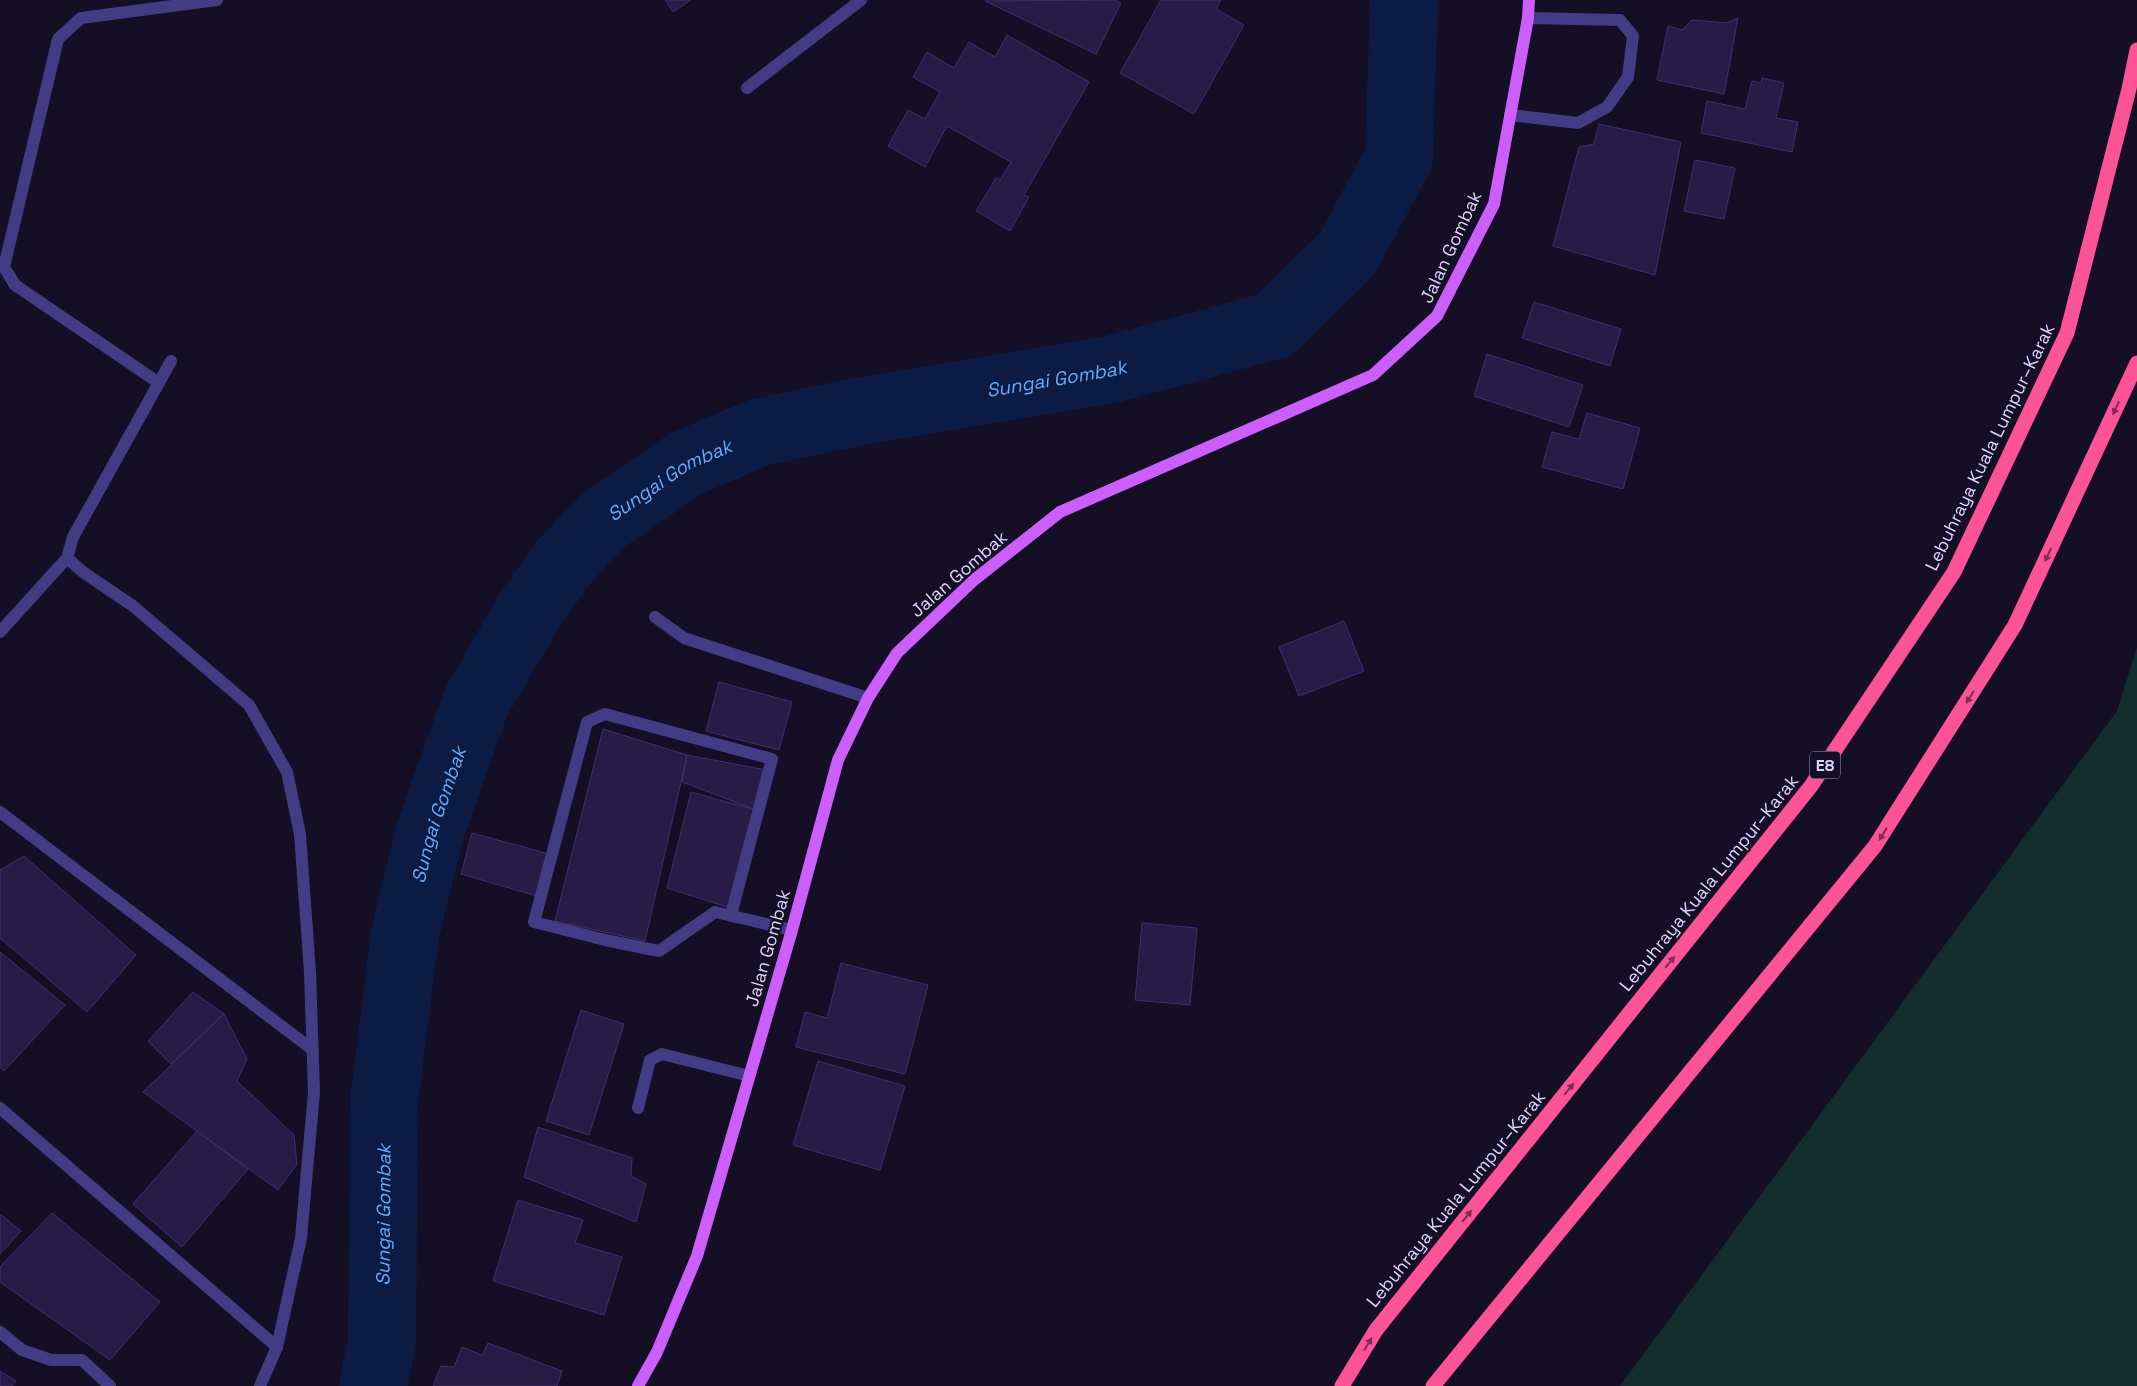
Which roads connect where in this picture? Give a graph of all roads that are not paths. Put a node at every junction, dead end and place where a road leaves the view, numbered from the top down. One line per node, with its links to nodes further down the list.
1 (217, 0): 10 (street)
2 (861, 0): 6 (street)
3 (1529, 0): 4 (main road, Jalan Gombak)
4 (1528, 18): 7 (main road, Jalan Gombak); 7 (street)
5 (2137, 50): 27 (highway, Lebuhraya Kuala Lumpur–Karak / E8, one-way to 5)
6 (747, 88)
7 (1510, 115): 14 (main road, Jalan Gombak)
8 (171, 361): 10 (street)
9 (2137, 363): 28 (highway, one-way to 28)
10 (158, 382): 11 (street)
11 (67, 558): 13 (street); 18 (street)
12 (655, 617): 14 (street)
13 (0, 632)
14 (868, 698): 17 (main road, Jalan Gombak)
15 (0, 812): 18 (street)
16 (731, 915): 16 (street); 17 (street)
17 (792, 930): 19 (main road, Jalan Gombak)
18 (313, 1050): 23 (street)
19 (749, 1076): 21 (street); 26 (main road, Jalan Gombak)
20 (0, 1108): 23 (street)
21 (638, 1108)
22 (0, 1332): 24 (street)
23 (278, 1347): 25 (street)
24 (110, 1386)
25 (260, 1386)
26 (638, 1386)
27 (1342, 1386)
28 (1433, 1386)

